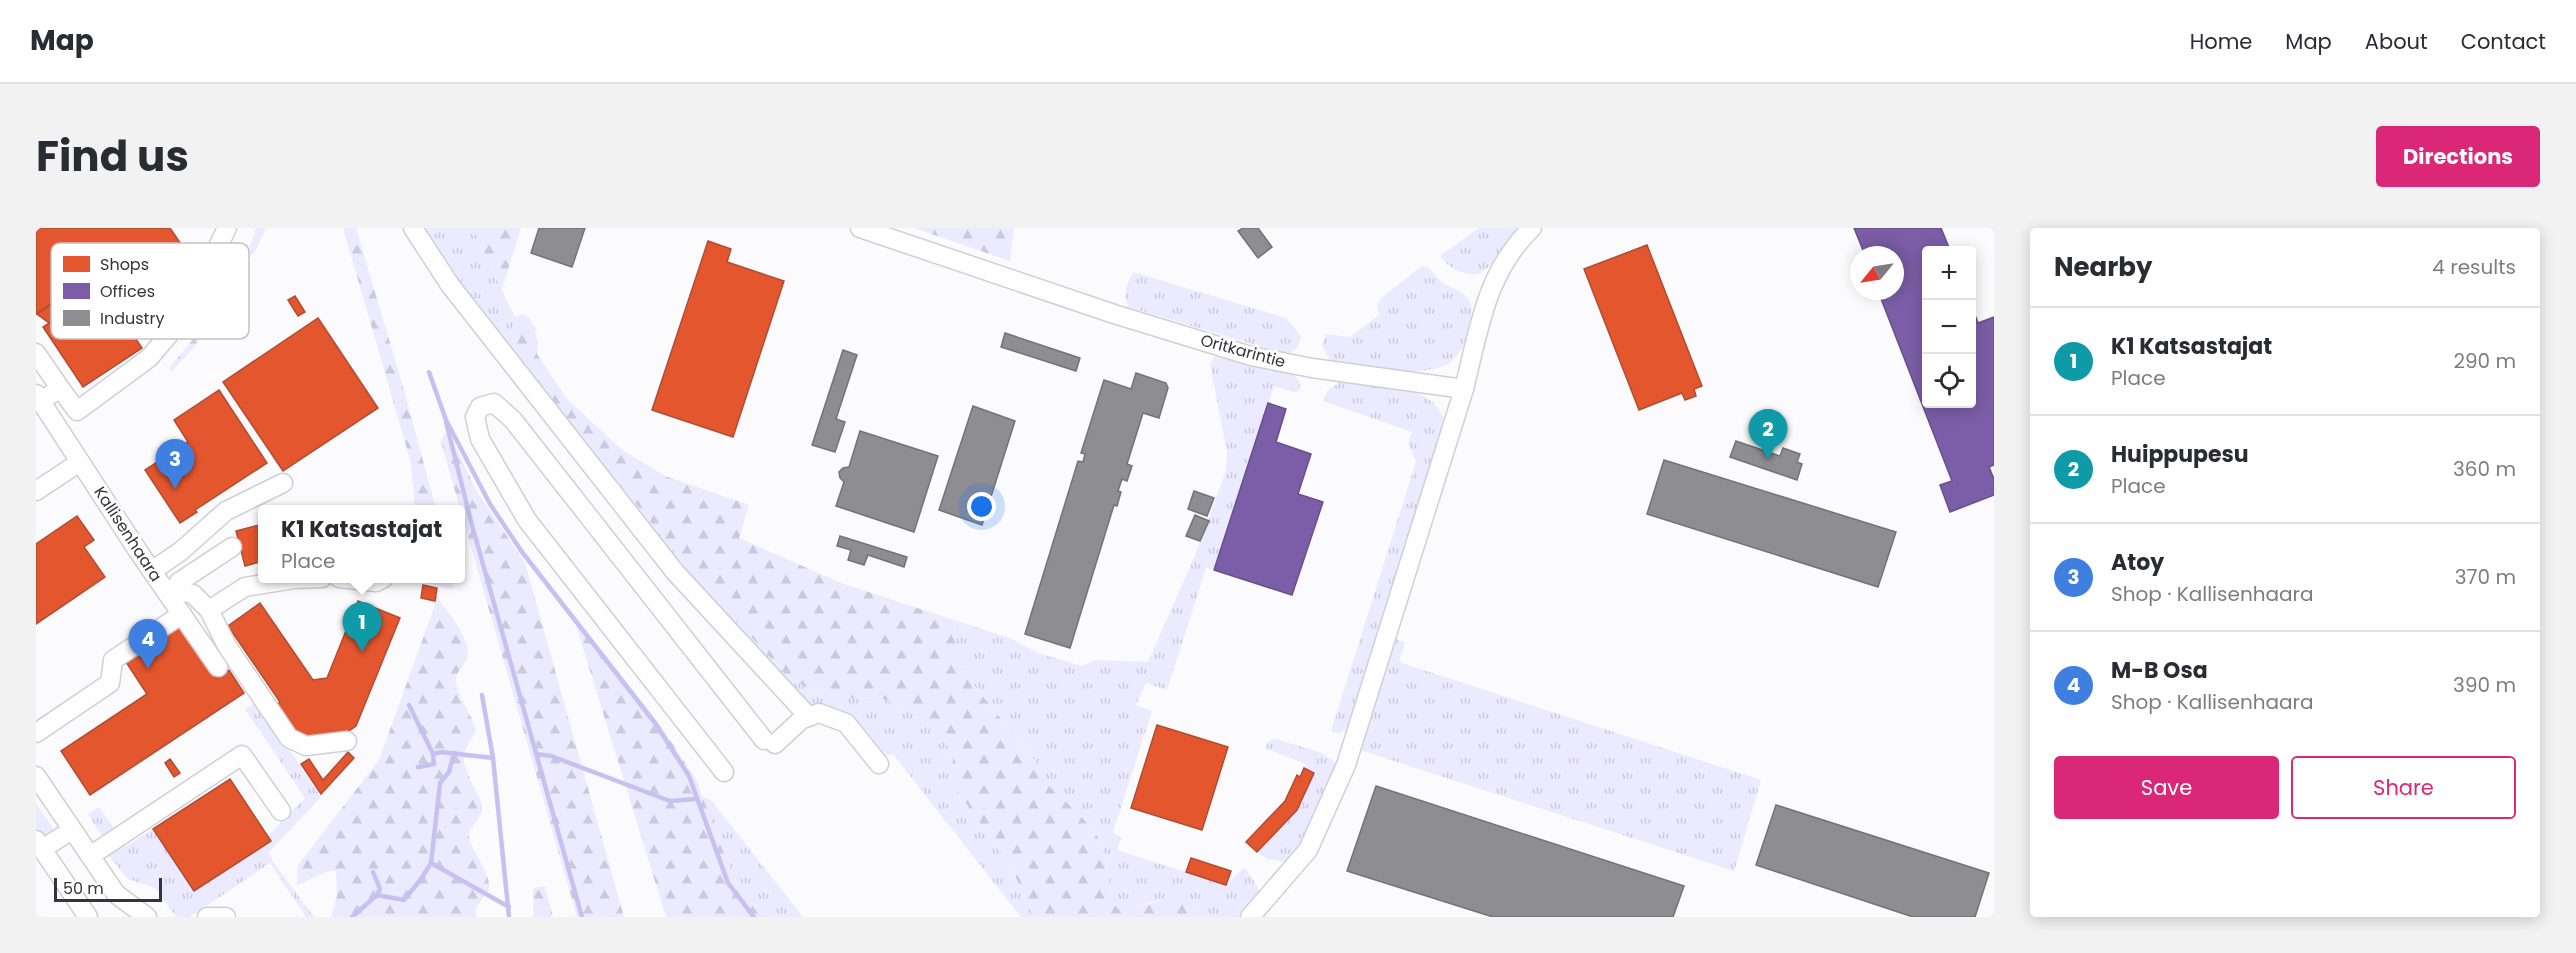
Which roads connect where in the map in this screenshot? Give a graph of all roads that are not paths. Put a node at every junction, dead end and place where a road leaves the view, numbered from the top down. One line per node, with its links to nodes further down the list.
1 (227, 228): 5 (street)
2 (413, 228): 20 (street)
3 (860, 228): 9 (street, Oritkarintie)
4 (1532, 228): 9 (street)
5 (220, 243)
6 (165, 339): 8 (street)
7 (36, 352): 8 (street)
8 (60, 388): 10 (street)
9 (1464, 389): 34 (street)
10 (38, 397): 11 (street, Kallisenhaara)
11 (80, 462): 13 (street); 15 (street, Kallisenhaara)
12 (283, 483): 15 (street)
13 (36, 491)
14 (232, 547): 17 (street)
15 (152, 571): 17 (street, Kallisenhaara)
16 (270, 583): 18 (street)
17 (175, 600): 18 (street); 19 (street, Kallisenhaara); 21 (street)
18 (209, 610): 22 (street)
19 (218, 668)
20 (809, 717): 23 (street); 24 (street)
21 (36, 733)
22 (347, 741)
23 (879, 764)
24 (724, 772)
25 (36, 776): 27 (street)
26 (281, 811): 29 (street)
27 (72, 830): 28 (street); 29 (street)
28 (39, 845): 31 (street)
29 (90, 856): 30 (street)
30 (142, 916)
31 (88, 917)
32 (207, 917): 33 (street)
33 (226, 917)
34 (1250, 917)

